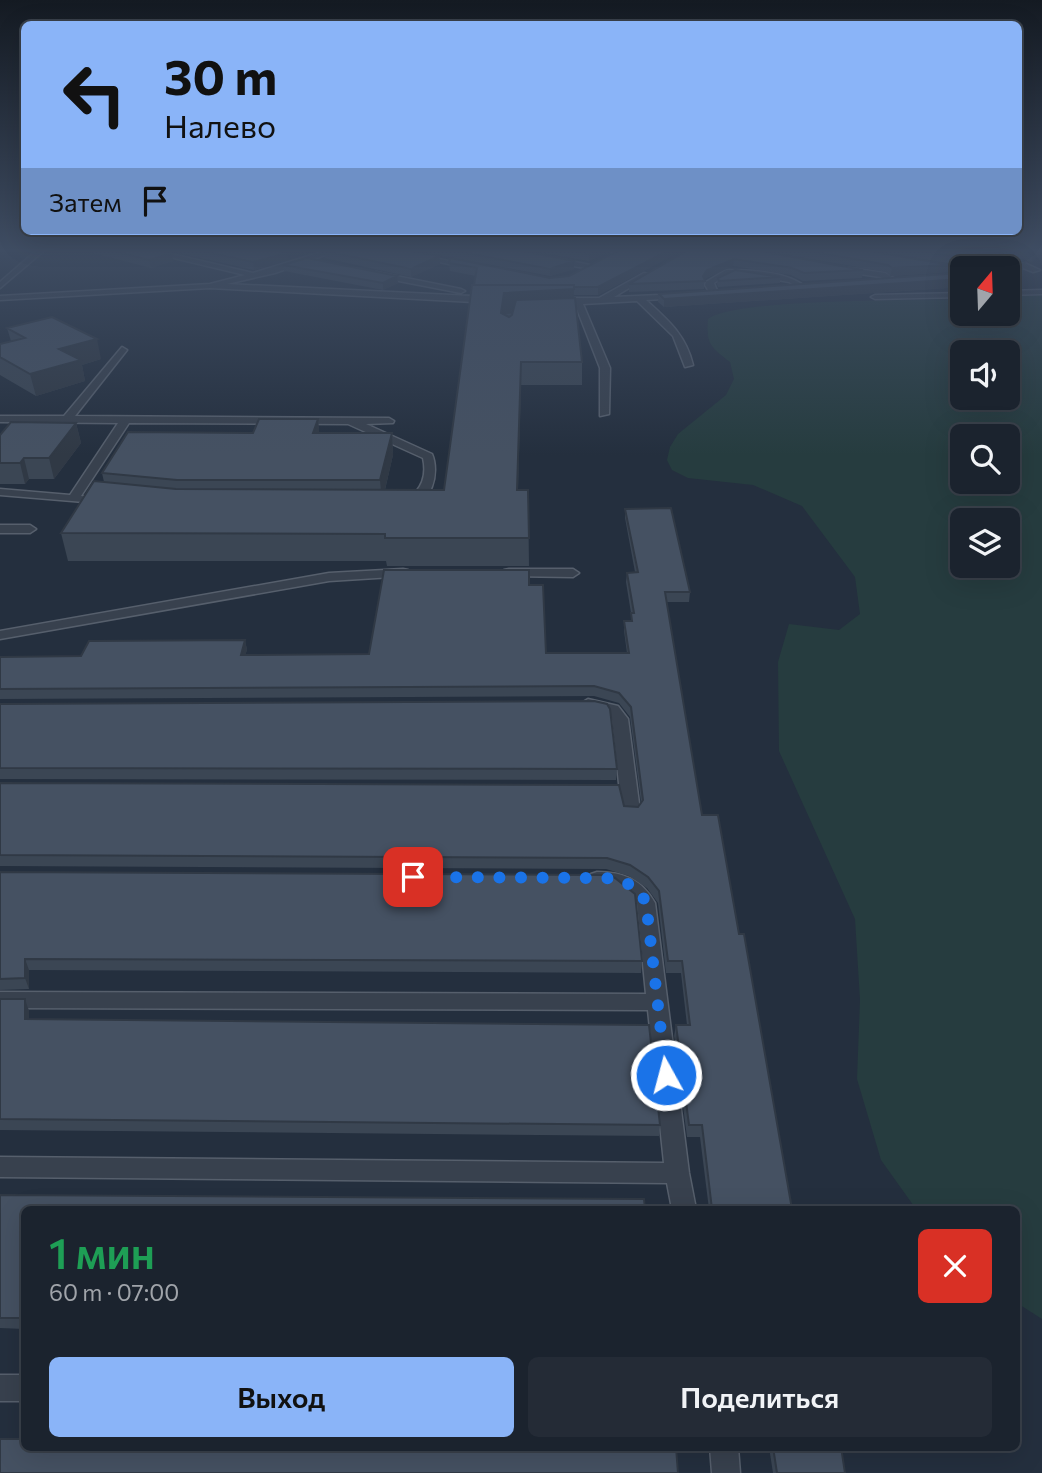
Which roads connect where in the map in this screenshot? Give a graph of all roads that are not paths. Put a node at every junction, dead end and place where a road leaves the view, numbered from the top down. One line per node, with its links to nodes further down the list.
1 (586, 318): 5 (lane)
2 (659, 318): 4 (lane)
3 (122, 350): 8 (lane)
4 (688, 365)
5 (604, 414)
6 (0, 419): 7 (lane)
7 (26, 419): 8 (lane); 12 (lane)
8 (67, 419): 9 (lane)
9 (126, 419): 10 (lane); 14 (lane)
10 (348, 420): 11 (lane); 16 (lane)
11 (389, 421)
12 (18, 430)
13 (0, 492): 14 (lane)
14 (73, 499): 15 (lane)
15 (114, 503)
16 (400, 507)
17 (0, 528): 18 (lane)
18 (30, 528)
19 (424, 573): 22 (lane)
20 (492, 573): 21 (lane)
21 (573, 573)
22 (0, 635)
23 (566, 704): 24 (lane)
24 (631, 811)
25 (579, 878): 27 (lane)
26 (0, 1000): 27 (lane)
27 (657, 1002): 29 (lane)
28 (0, 1167): 29 (lane)
29 (677, 1173): 30 (lane)
30 (683, 1206)
31 (0, 1388): 32 (lane)
32 (21, 1388)
33 (724, 1451): 34 (lane)
34 (726, 1473)

